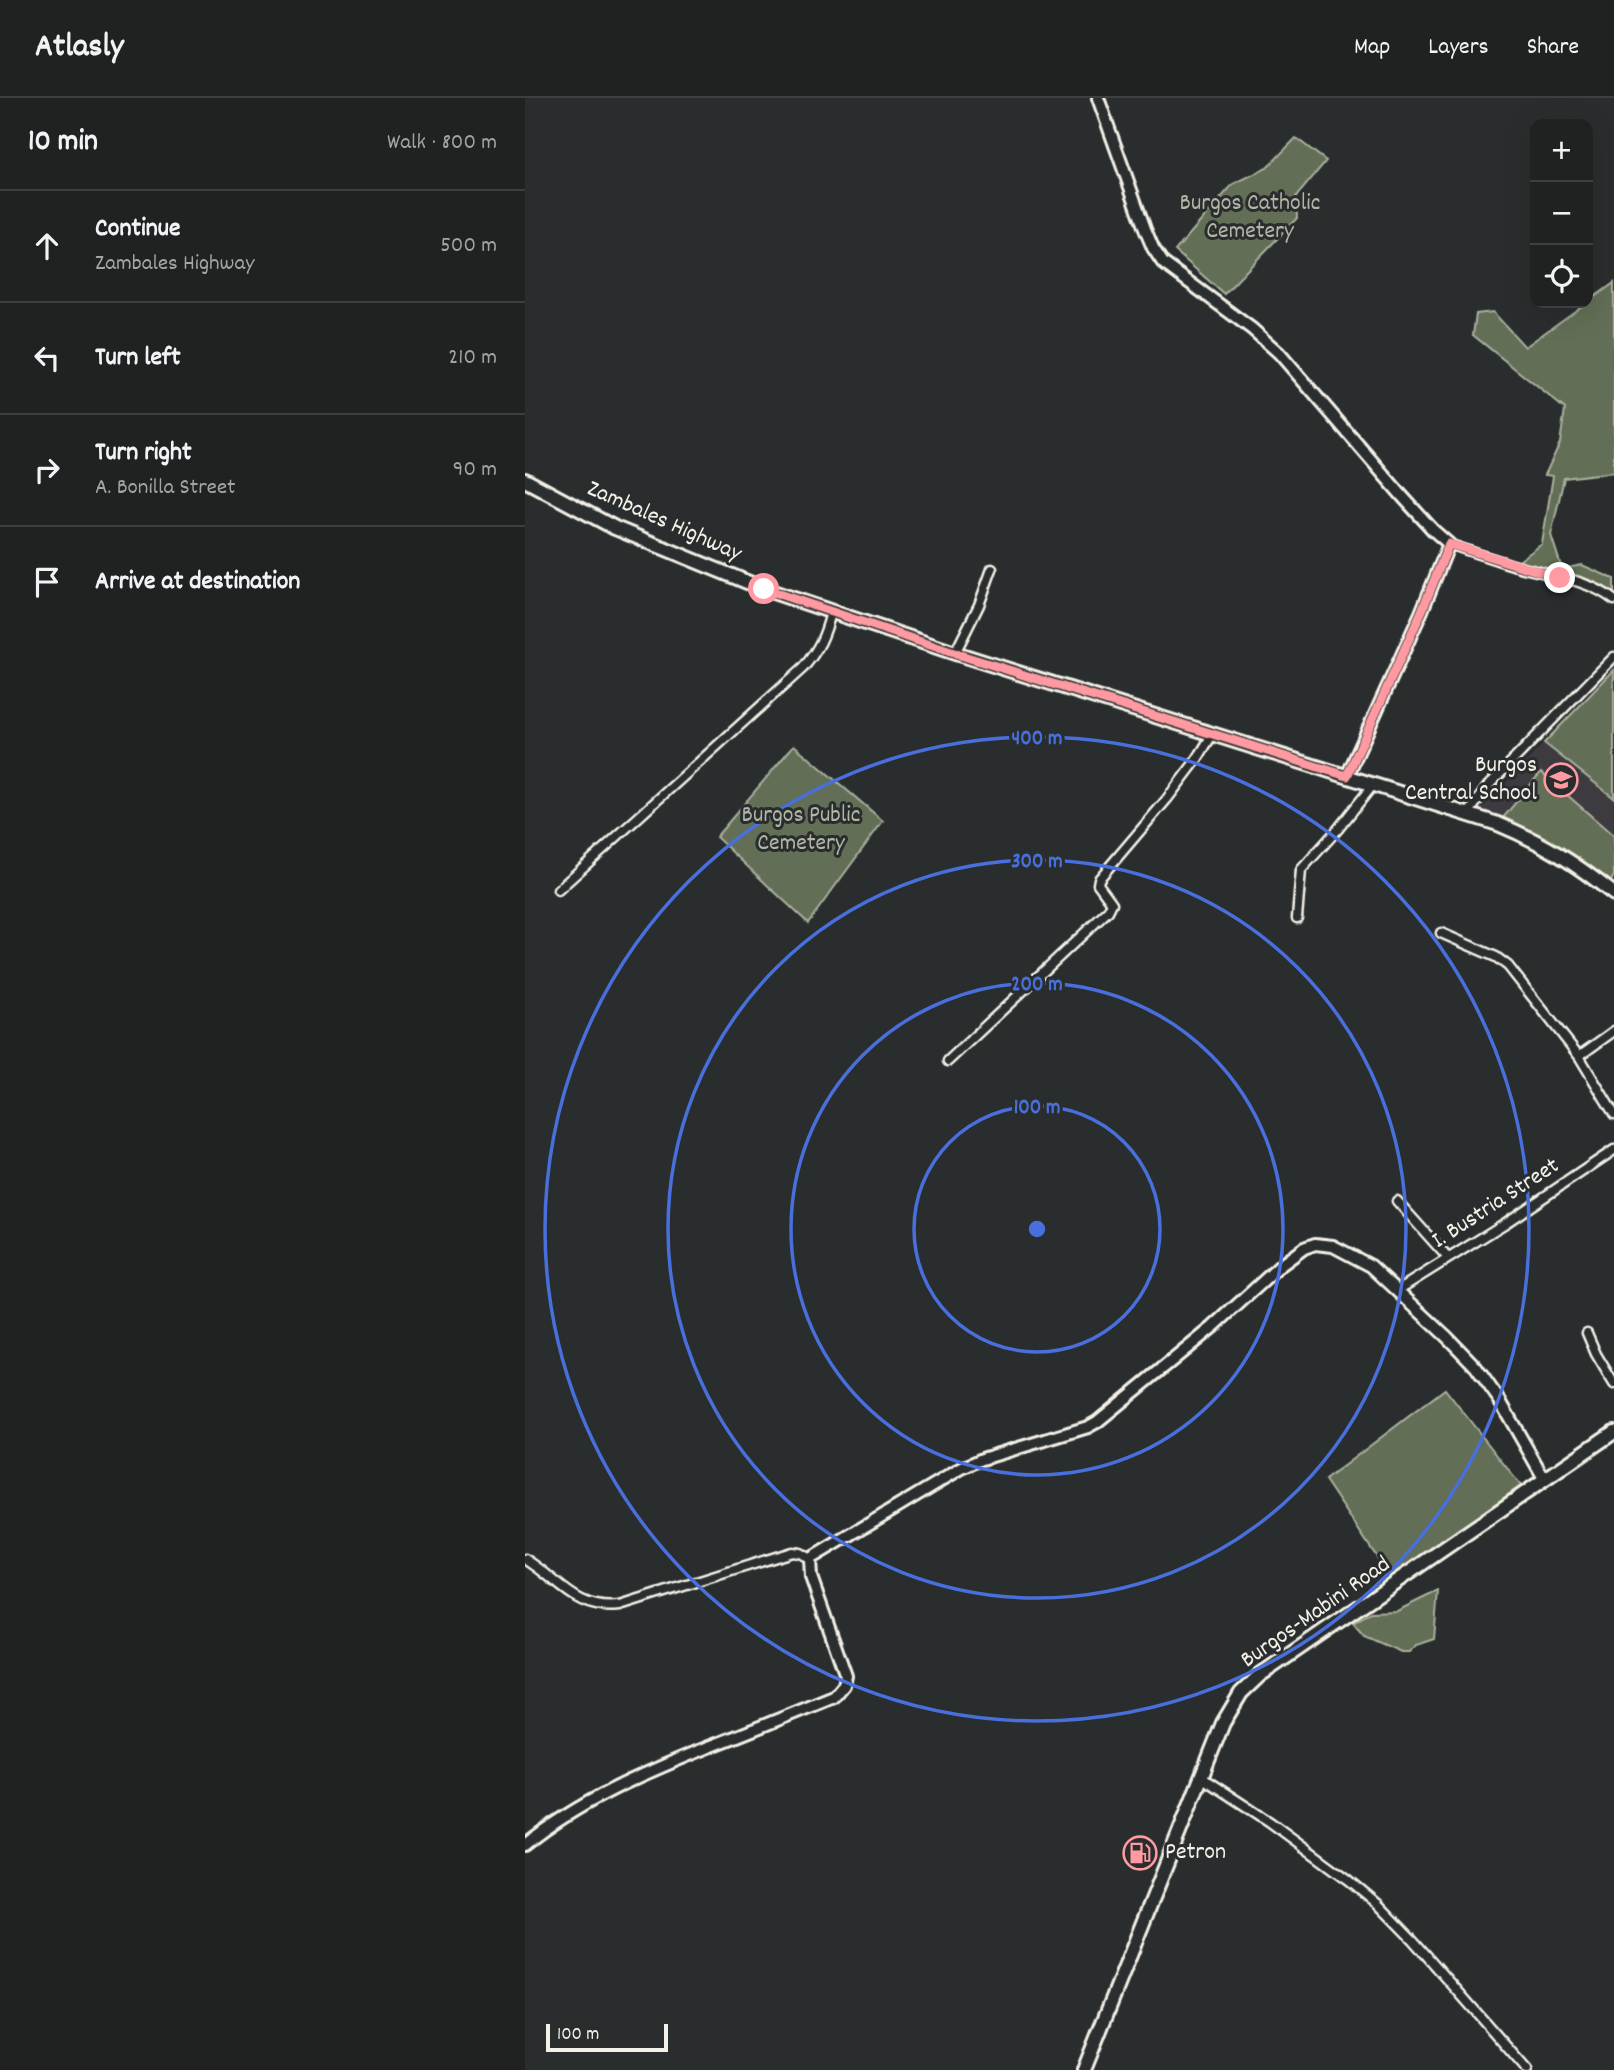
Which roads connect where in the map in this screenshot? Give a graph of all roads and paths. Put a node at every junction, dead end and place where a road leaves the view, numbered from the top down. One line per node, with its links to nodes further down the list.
1 (1098, 98): 3 (street)
2 (525, 480): 6 (main road, Zambales Highway)
3 (1449, 544): 5 (street); 10 (street)
4 (992, 569): 7 (street)
5 (1614, 600)
6 (831, 612): 7 (main road, Zambales Highway); 13 (street)
7 (955, 653): 9 (main road, Zambales Highway)
8 (1614, 657): 12 (street)
9 (1212, 735): 10 (main road, Zambales Highway); 19 (street)
10 (1347, 776): 11 (main road, Zambales Highway)
11 (1373, 785): 12 (main road, Zambales Highway); 15 (street)
12 (1468, 814): 14 (main road, Zambales Highway)
13 (558, 890)
14 (1614, 894)
15 (1297, 918)
16 (1441, 933): 18 (street)
17 (1614, 1031): 18 (street)
18 (1579, 1056): 20 (street)
19 (949, 1061)
20 (1614, 1114)
21 (1614, 1150): 23 (street, I. Bustria Street)
22 (1397, 1201): 23 (street)
23 (1448, 1258): 24 (street, I. Bustria Street)
24 (1398, 1290): 28 (street); 30 (street)
25 (1587, 1333): 26 (street)
26 (1614, 1384)
27 (1614, 1432): 28 (main road, Burgos-Mabini Road)
28 (1545, 1480): 31 (main road, Burgos-Mabini Road)
29 (525, 1559): 30 (street)
30 (810, 1559): 32 (street)
31 (1202, 1777): 33 (main road, Burgos-Mabini Road); 34 (street)
32 (525, 1845)
33 (1084, 2070)
34 (1527, 2070)

